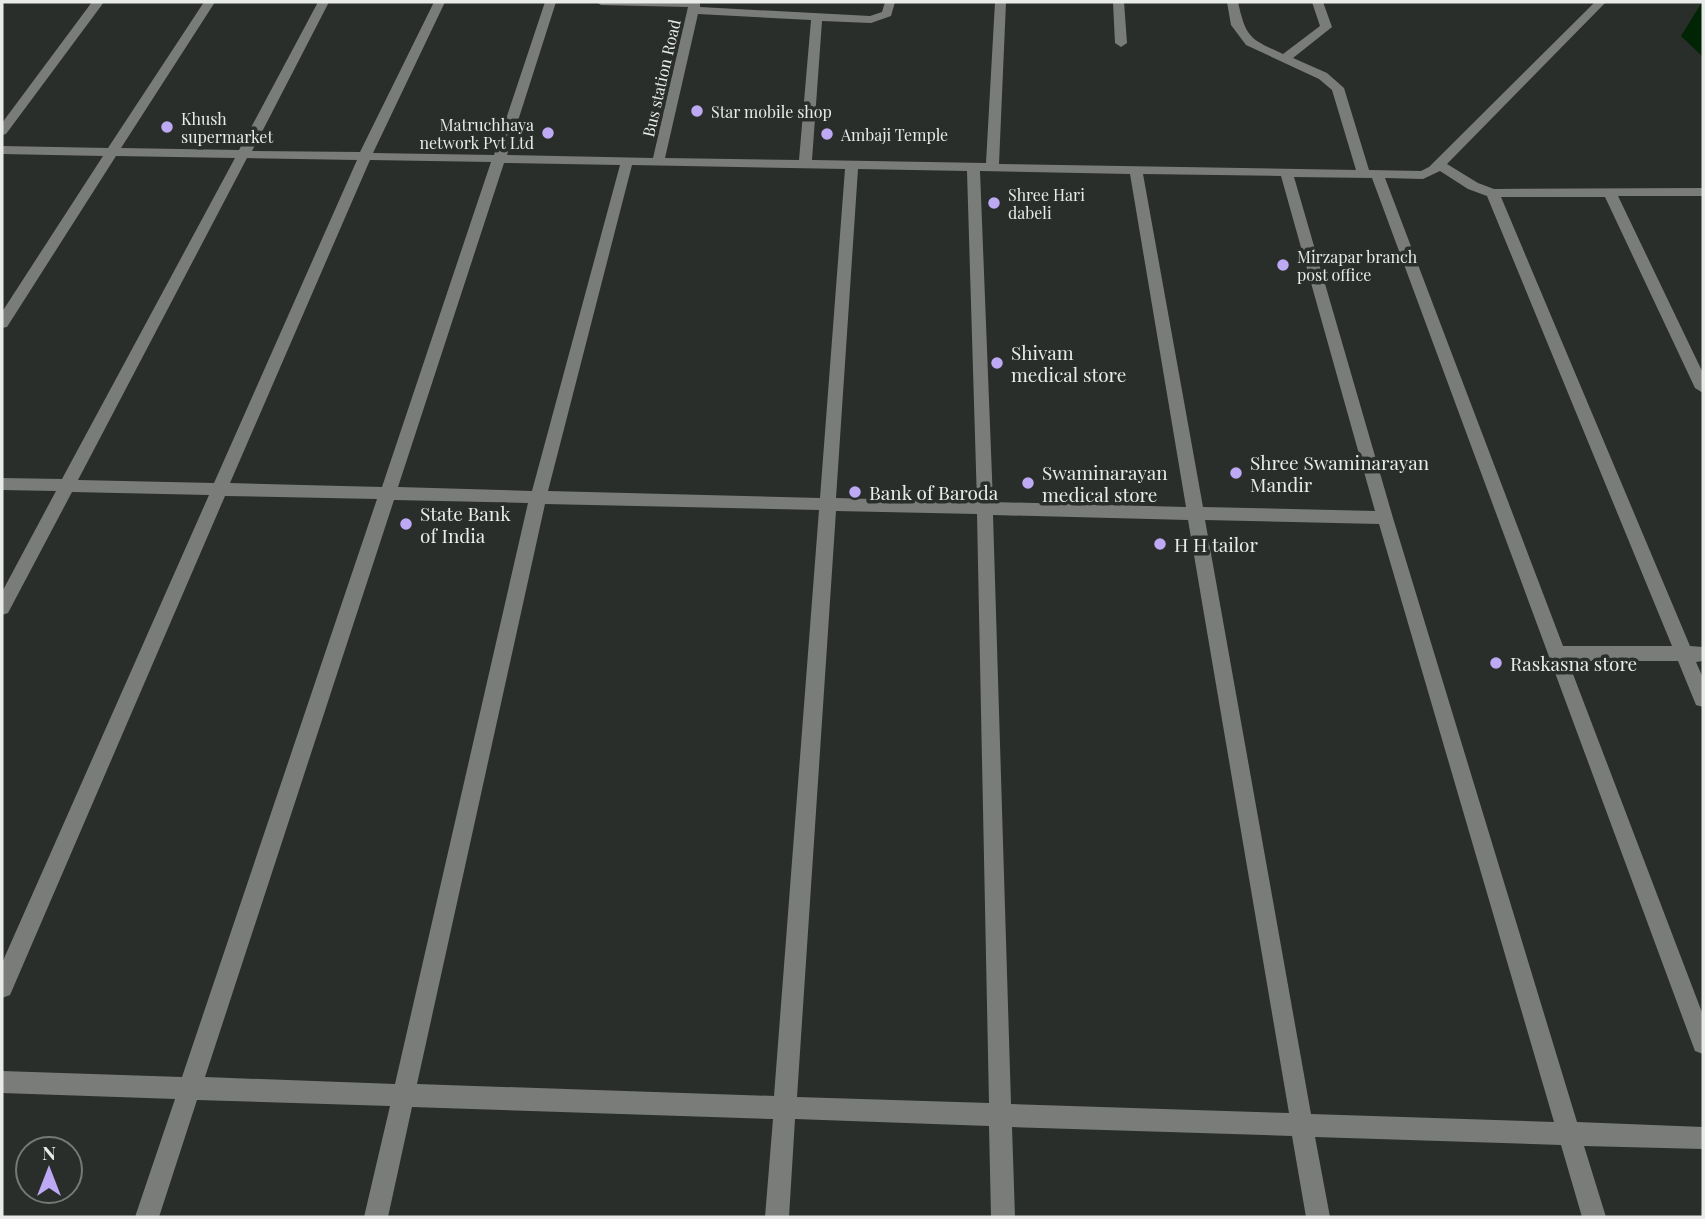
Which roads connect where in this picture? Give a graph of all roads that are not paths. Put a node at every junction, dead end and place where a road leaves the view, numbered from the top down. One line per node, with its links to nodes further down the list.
1 (98, 2): 17 (street)
2 (209, 2): 19 (street)
3 (324, 2): 20 (street)
4 (440, 2): 21 (street)
5 (551, 2): 22 (street)
6 (601, 2): 13 (street)
7 (890, 2): 14 (street)
8 (1001, 2): 29 (street)
9 (1118, 2): 15 (street)
10 (1233, 2): 16 (street)
11 (1318, 2): 16 (street)
12 (1601, 2): 26 (street)
13 (695, 5): 14 (street); 24 (street, Bus station Road)
14 (817, 17): 25 (street)
15 (1121, 43)
16 (1285, 58): 32 (street)
17 (2, 131)
18 (2, 150): 19 (street)
19 (113, 152): 20 (street); 36 (street)
20 (244, 154): 21 (street); 39 (street)
21 (365, 156): 22 (street); 40 (street)
22 (500, 159): 23 (street); 41 (street)
23 (627, 161): 24 (street); 42 (street)
24 (658, 162): 25 (street)
25 (805, 165): 27 (street)
26 (1439, 165): 32 (street); 34 (street)
27 (852, 166): 28 (street); 43 (street)
28 (972, 168): 29 (street); 44 (street)
29 (992, 168): 30 (street)
30 (1136, 171): 31 (street); 45 (street)
31 (1287, 174): 32 (street); 46 (street)
32 (1370, 175): 48 (street)
33 (1703, 192): 35 (street)
34 (1493, 193): 35 (street); 49 (street)
35 (1610, 193): 37 (street)
36 (2, 323)
37 (1703, 388)
38 (2, 484): 39 (street)
39 (67, 486): 40 (street); 47 (street)
40 (220, 489): 41 (street); 52 (street)
41 (388, 493): 42 (street); 55 (street)
42 (538, 497): 43 (street); 56 (street)
43 (828, 504): 44 (street); 57 (street)
44 (985, 508): 45 (street); 58 (street)
45 (1196, 514): 46 (street); 59 (street)
46 (1385, 518): 60 (street)
47 (2, 608)
48 (1556, 653): 49 (street); 53 (street)
49 (1683, 654): 50 (street); 51 (street)
50 (1703, 654)
51 (1703, 699)
52 (2, 987)
53 (1703, 1043)
54 (2, 1082): 55 (street)
55 (190, 1087): 56 (street); 62 (street)
56 (404, 1095): 57 (street); 63 (street)
57 (785, 1107): 58 (street); 64 (street)
58 (1000, 1115): 59 (street); 65 (street)
59 (1302, 1125): 60 (street); 66 (street)
60 (1569, 1134): 61 (street); 67 (street)
61 (1703, 1138)
62 (147, 1217)
63 (376, 1217)
64 (777, 1217)
65 (1003, 1217)
66 (1318, 1217)
67 (1594, 1217)

